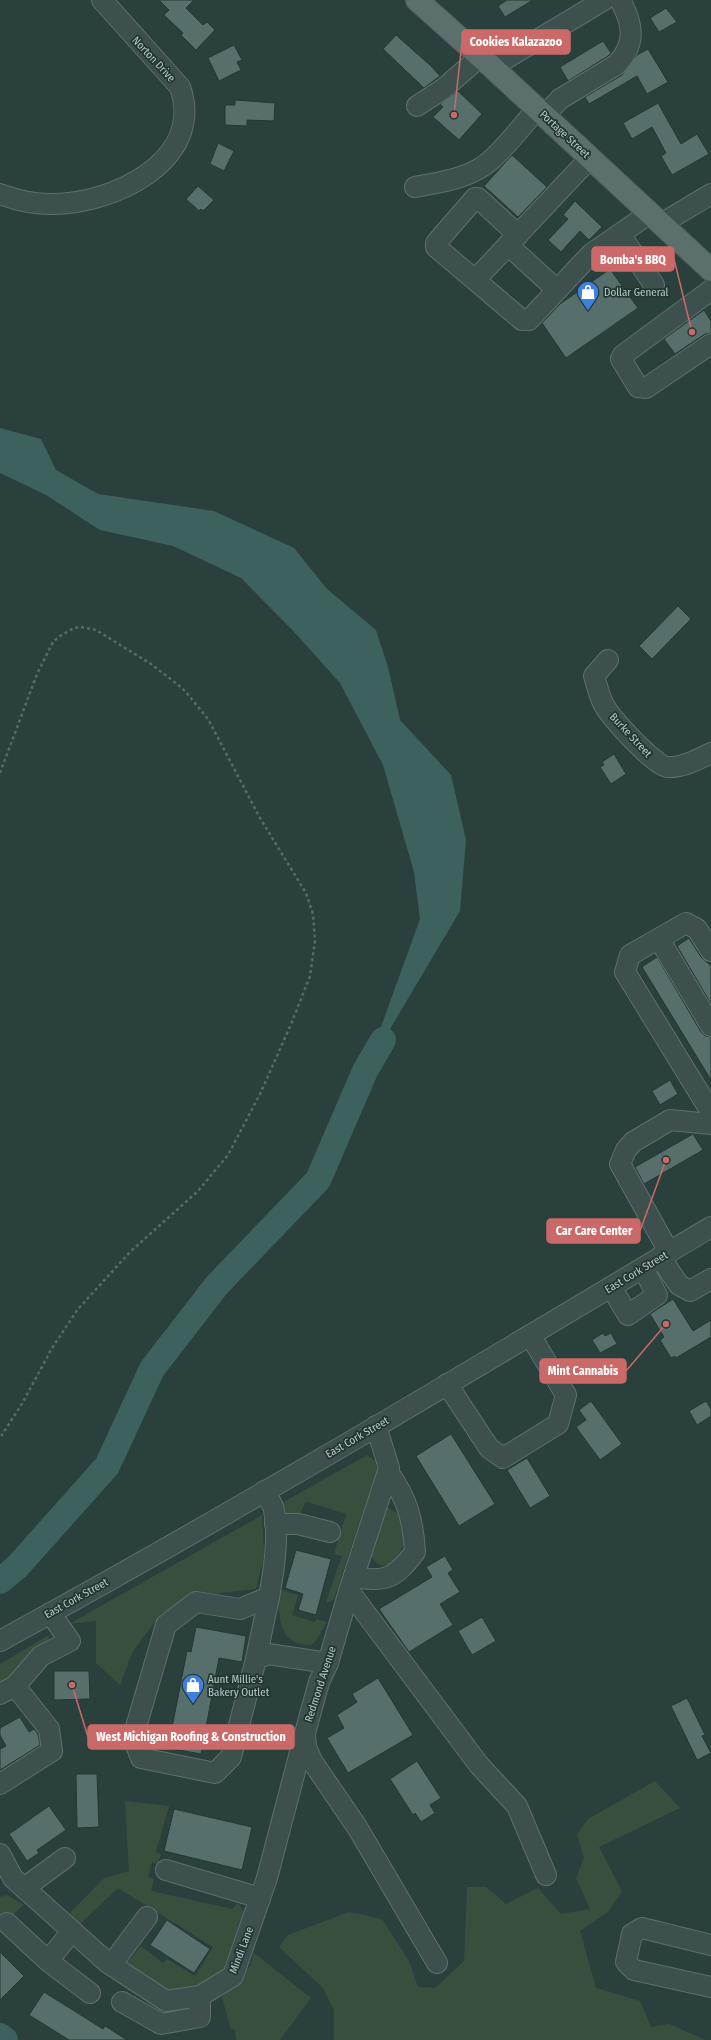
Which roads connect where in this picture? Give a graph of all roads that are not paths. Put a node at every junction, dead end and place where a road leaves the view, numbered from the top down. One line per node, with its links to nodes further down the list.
1 (102, 0): 10 (street, Norton Drive)
2 (417, 0): 5 (main road, Portage Street)
3 (604, 0): 5 (street)
4 (620, 0): 7 (street)
5 (486, 62): 6 (street); 7 (main road, Portage Street)
6 (417, 106)
7 (541, 112): 8 (main road, Portage Street); 9 (street)
8 (590, 158): 12 (main road, Portage Street); 14 (street)
9 (415, 187)
10 (0, 194)
11 (711, 194): 12 (street)
12 (655, 219): 13 (street); 15 (main road, Portage Street)
13 (620, 234): 17 (street); 18 (street)
14 (513, 240): 16 (street); 16 (street); 18 (street)
15 (711, 270)
16 (475, 280): 18 (street)
17 (654, 284)
18 (557, 290)
19 (711, 290): 20 (street)
20 (711, 344)
21 (608, 660): 22 (street, Burke Street)
22 (711, 753)
23 (659, 939): 24 (street); 25 (street); 26 (street)
24 (711, 951)
25 (711, 1026)
26 (709, 1102)
27 (711, 1124): 29 (street)
28 (711, 1227): 29 (street, East Cork Street)
29 (665, 1255): 30 (street, East Cork Street); 31 (street)
30 (643, 1268): 33 (street, East Cork Street); 34 (street)
31 (673, 1277): 32 (street); 34 (street)
32 (711, 1279)
33 (611, 1286): 34 (street); 35 (street, East Cork Street)
34 (654, 1289)
35 (530, 1335): 36 (street, East Cork Street); 36 (street)
36 (447, 1384): 37 (street, East Cork Street)
37 (376, 1426): 38 (street, Redmond Avenue); 39 (street, East Cork Street)
38 (388, 1472): 42 (street, Redmond Avenue); 42 (street)
39 (264, 1491): 40 (street); 44 (street, East Cork Street)
40 (274, 1524): 41 (street); 43 (street)
41 (330, 1532)
42 (351, 1584): 47 (street, Redmond Avenue); 54 (street)
43 (269, 1597): 46 (street); 46 (street)
44 (50, 1613): 45 (street, East Cork Street); 48 (street)
45 (0, 1641)
46 (256, 1660): 47 (street)
47 (328, 1664): 49 (street, Redmond Avenue)
48 (8, 1690): 50 (street)
49 (304, 1733): 56 (street, Mindi Lane); 62 (street, Redmond Avenue)
50 (0, 1784)
51 (0, 1854): 55 (street, Mindi Lane)
52 (65, 1858): 55 (street)
53 (166, 1870): 56 (street)
54 (546, 1875)
55 (13, 1884): 59 (street, Mindi Lane)
56 (260, 1898): 67 (street, Mindi Lane)
57 (147, 1917): 63 (street)
58 (7, 1923): 61 (street)
59 (72, 1931): 61 (street); 63 (street, Mindi Lane)
60 (711, 1945): 64 (street)
61 (48, 1960): 66 (street)
62 (437, 1963)
63 (111, 1966): 65 (street, Mindi Lane)
64 (711, 1987)
65 (152, 1992): 67 (street, Mindi Lane); 67 (street)
66 (90, 1993)
67 (200, 1996)

